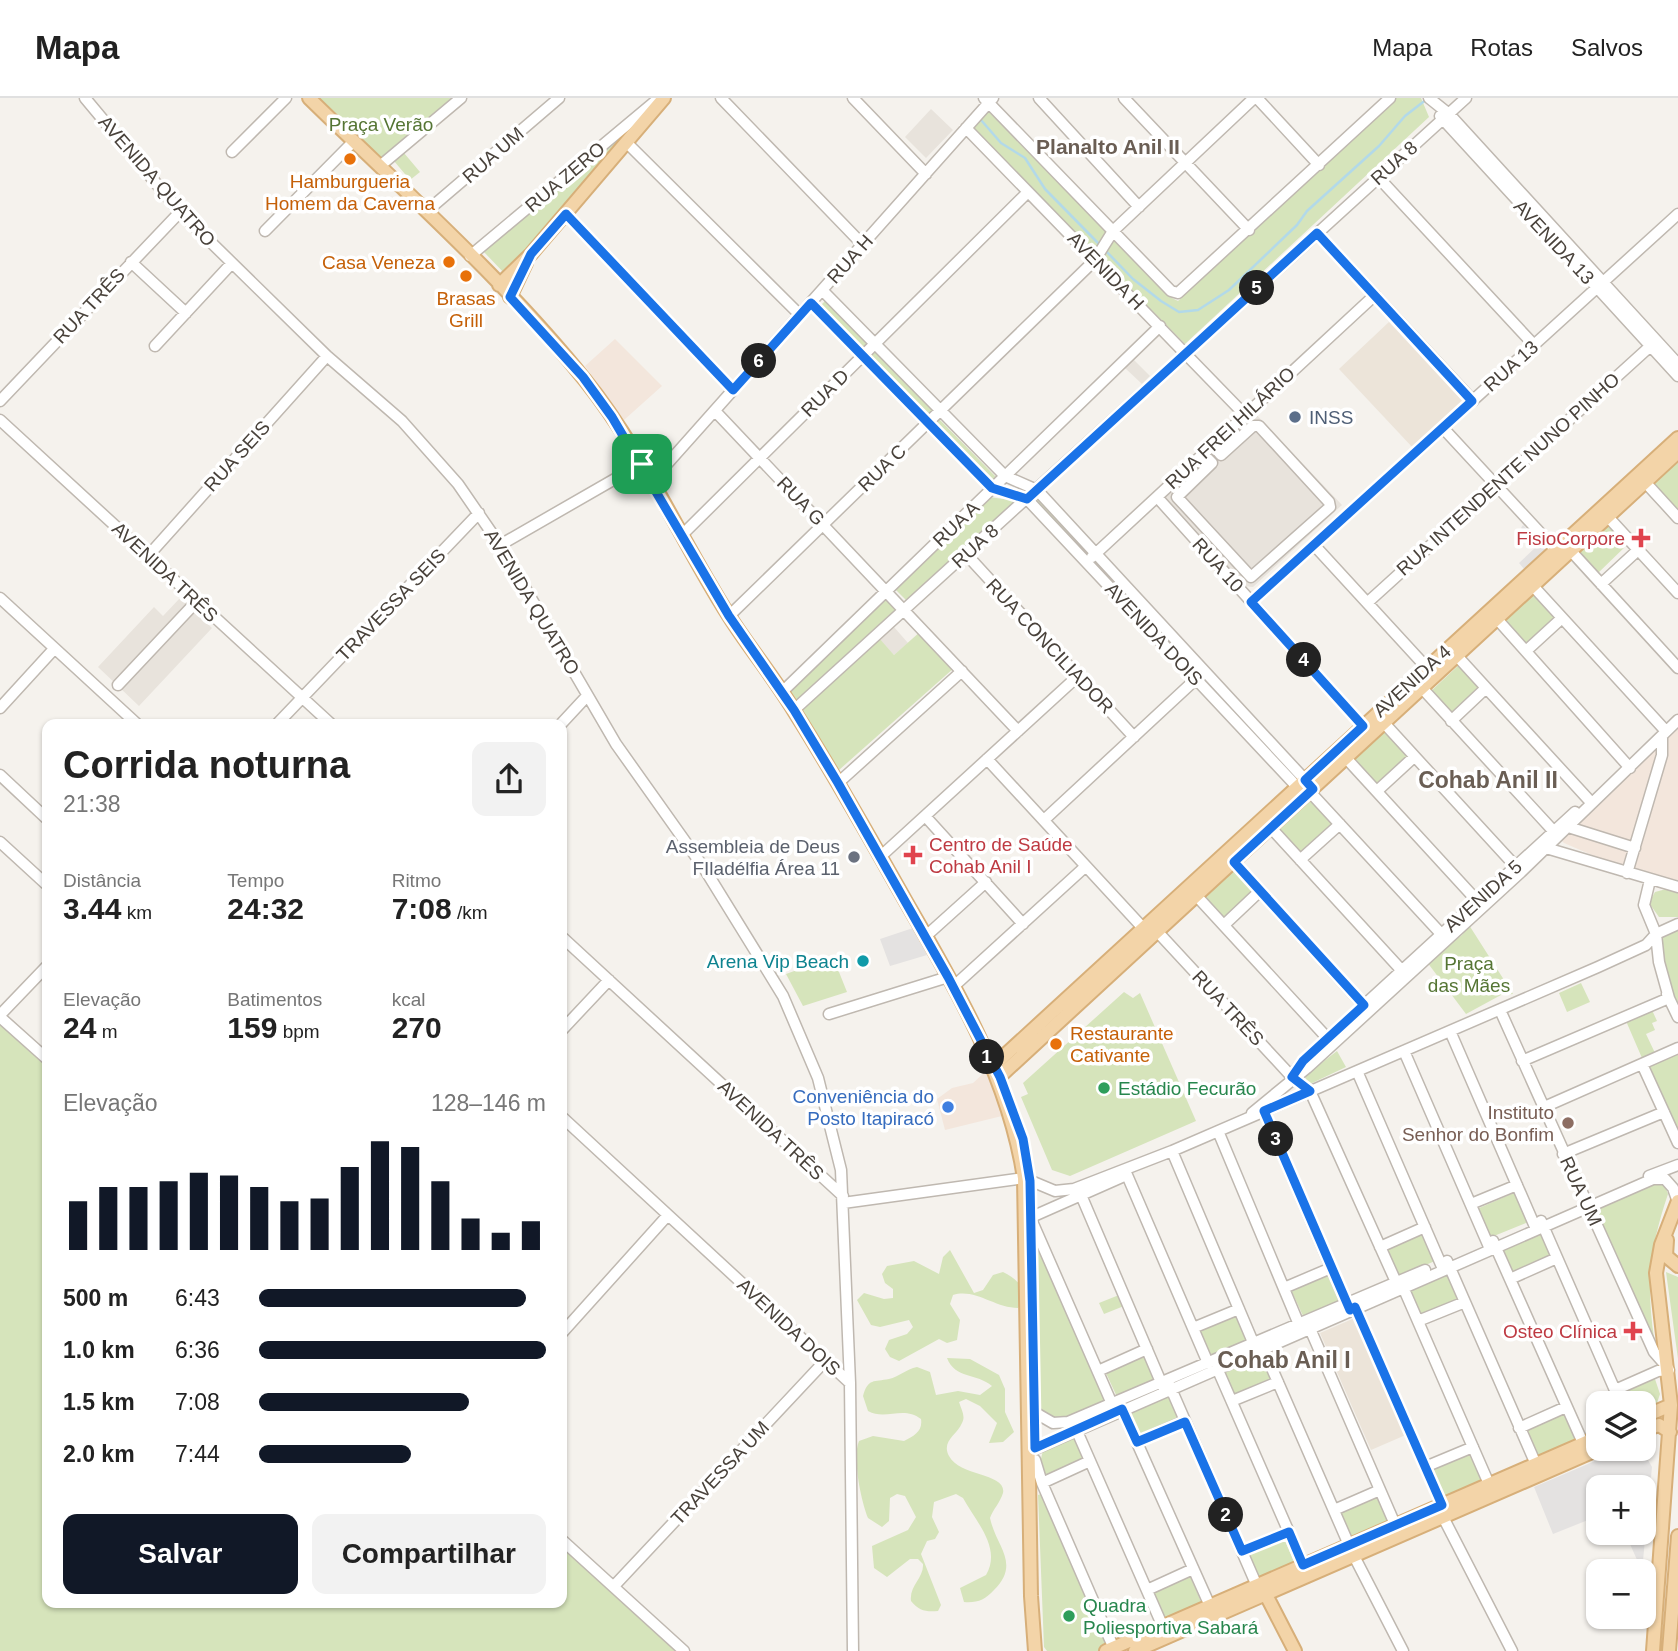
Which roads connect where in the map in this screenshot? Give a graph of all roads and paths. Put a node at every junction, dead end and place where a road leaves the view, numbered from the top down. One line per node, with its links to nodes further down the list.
1 (85, 98): 30 (street, AVENIDA QUATRO)
2 (286, 98): 21 (street)
3 (309, 98): 19 (main road)
4 (461, 98): 24 (street)
5 (559, 98): 29 (street, RUA UM)
6 (659, 98): 41 (street, RUA ZERO)
7 (664, 98): 20 (main road)
8 (721, 98): 39 (street)
9 (853, 98): 25 (street)
10 (1039, 98): 28 (street)
11 (1124, 98): 22 (street)
12 (1255, 98): 22 (street, RUA C); 23 (street)
13 (1466, 98): 17 (street, RUA 8)
14 (989, 100): 18 (street, RUA H); 38 (street)
15 (1385, 100): 23 (street)
16 (1433, 102): 17 (street, AVENIDA 13)
17 (1445, 117): 26 (street, RUA 8); 46 (street, AVENIDA 13)
18 (966, 128): 25 (street, RUA H); 27 (street, AVENIDA H)
19 (354, 141): 24 (main road); 35 (street)
20 (626, 142): 31 (main road); 52 (street)
21 (232, 152)
22 (1185, 162): 28 (street, RUA C); 34 (street)
23 (1319, 164): 34 (street)
24 (380, 166): 29 (main road)
25 (926, 174): 39 (street, RUA H)
26 (1378, 177): 37 (street, RUA 8); 56 (street)
27 (1028, 192): 42 (street, AVENIDA H); 55 (street, RUA D)
28 (1139, 206): 38 (street, RUA C)
29 (427, 211): 41 (main road)
30 (180, 212): 43 (street, RUA TRÊS); 44 (street, AVENIDA QUATRO)
31 (566, 214): 40 (main road); 63 (street)
32 (1678, 214): 33 (street, RUA 13)
33 (1669, 222): 36 (street); 46 (street, RUA 13)
34 (1249, 230): 38 (street)
35 (265, 231)
36 (1678, 232)
37 (1317, 233): 48 (street); 58 (street, RUA 8)
38 (1107, 240): 42 (street, RUA C)
39 (863, 245): 47 (street, RUA H)
40 (531, 254): 45 (main road); 49 (main road)
41 (470, 256): 45 (main road)
42 (1095, 260): 53 (street, AVENIDA H); 67 (street, RUA C)
43 (131, 262): 51 (street); 64 (street, RUA TRÊS)
44 (232, 263): 51 (street); 59 (street, AVENIDA QUATRO)
45 (499, 285): 49 (main road)
46 (1600, 285): 54 (street, AVENIDA 13); 56 (street, RUA 13)
47 (822, 290): 50 (street, RUA H); 55 (street)
48 (1375, 295): 65 (street); 68 (street, RUA FREI HILÁRIO)
49 (510, 297): 77 (main road)
50 (811, 303): 52 (street, RUA H); 60 (street)
51 (186, 313): 57 (street)
52 (800, 315): 63 (street, RUA H)
53 (1160, 326): 58 (street, AVENIDA H); 78 (street, RUA A)
54 (1653, 343): 61 (street, AVENIDA 13); 62 (street, AVENIDA 13); 81 (street, RUA INTENDENTE NUNO PINHO)
55 (875, 344): 60 (street, RUA D); 67 (street)
56 (1534, 345): 65 (street, RUA 13)
57 (155, 346)
58 (1186, 353): 68 (street, AVENIDA H); 83 (street, RUA 8)
59 (327, 356): 87 (street, AVENIDA QUATRO); 99 (street, RUA SEIS)
60 (863, 356): 70 (street); 76 (street, RUA D)
61 (1678, 364)
62 (1678, 376)
63 (733, 390): 66 (street, RUA H)
64 (0, 401)
65 (1472, 401): 71 (street, RUA 13)
66 (715, 411): 76 (street, RUA G); 79 (street, RUA H)
67 (941, 411): 70 (street, RUA C); 78 (street)
68 (1245, 415): 85 (street, RUA FREI HILÁRIO)
69 (0, 420): 99 (street, AVENIDA TRÊS)
70 (928, 423): 82 (street); 90 (street, RUA C)
71 (1443, 428): 81 (street); 93 (street, RUA 13)
72 (1678, 438): 84 (main road, AVENIDA 4)
73 (1214, 448): 75 (street)
74 (1678, 452): 80 (main road, AVENIDA 4)
75 (1206, 457)
76 (760, 458): 90 (street, RUA G); 91 (street, RUA D)
77 (642, 464): 79 (main road); 92 (street)
78 (1005, 476): 82 (street, RUA A); 83 (street, AVENIDA DOIS)
79 (651, 482): 91 (main road)
80 (1645, 482): 84 (main road, AVENIDA 4); 88 (street)
81 (1496, 485): 94 (street); 109 (street, RUA INTENDENTE NUNO PINHO)
82 (992, 488): 86 (street, AVENIDA DOIS); 104 (street, RUA A)
83 (1037, 490): 86 (street, RUA 8); 97 (street, AVENIDA DOIS)
84 (1623, 495): 89 (main road, AVENIDA 4); 94 (main road, AVENIDA 4)
85 (1157, 497): 97 (street, RUA FREI HILÁRIO); 108 (street, RUA 10)
86 (1027, 499): 98 (street, RUA 8); 100 (street, AVENIDA DOIS)
87 (479, 513): 92 (street, AVENIDA QUATRO); 128 (street, TRAVESSA SEIS)
88 (1677, 515)
89 (1608, 517): 95 (street); 96 (main road, AVENIDA 4)
90 (824, 524): 104 (street, RUA G); 111 (street, RUA C)
91 (682, 535): 111 (main road)
92 (500, 545): 127 (street, AVENIDA QUATRO)
93 (1314, 545): 108 (street, RUA 13); 109 (street)
94 (1556, 550): 101 (main road, AVENIDA 4)
95 (1638, 550): 102 (street); 105 (street)
96 (1571, 551): 101 (main road, AVENIDA 4); 102 (street)
97 (1095, 553): 100 (street, RUA FREI HILÁRIO); 149 (street, AVENIDA DOIS)
98 (966, 554): 110 (street, RUA 8); 121 (street, RUA CONCILIADOR)
99 (148, 556): 107 (street, AVENIDA TRÊS)
100 (1086, 562): 122 (street, AVENIDA DOIS)
101 (1545, 567): 103 (main road, AVENIDA 4); 114 (main road, AVENIDA 4)
102 (1601, 584): 119 (street)
103 (1533, 586): 112 (street); 113 (main road, AVENIDA 4)
104 (887, 590): 110 (street, RUA G); 126 (street, RUA A)
105 (1678, 593)
106 (0, 598): 115 (street)
107 (197, 601): 123 (street); 128 (street, AVENIDA TRÊS)
108 (1251, 602): 139 (street, RUA 10)
109 (1367, 603): 118 (street)
110 (905, 610): 120 (street, RUA G); 131 (street, RUA 8)
111 (729, 616): 126 (main road)
112 (1562, 618): 116 (street); 141 (street)
113 (1497, 619): 114 (main road, AVENIDA 4); 116 (street)
114 (1471, 635): 117 (main road, AVENIDA 4); 118 (main road, AVENIDA 4)
115 (54, 649): 130 (street); 132 (street)
116 (1526, 651): 146 (street)
117 (1457, 656): 124 (main road, AVENIDA 4); 125 (street)
118 (1427, 668): 129 (main road, AVENIDA 4)
119 (1678, 668)
120 (962, 671): 140 (street, RUA G); 148 (street)
121 (1078, 676): 140 (street); 142 (street, RUA CONCILIADOR)
122 (1196, 679): 142 (street); 149 (street, AVENIDA DOIS)
123 (118, 685)
124 (1422, 688): 129 (main road, AVENIDA 4); 137 (street)
125 (1486, 688): 137 (street); 151 (street)
126 (782, 692): 131 (main road)
127 (587, 696): 135 (street); 219 (street, AVENIDA QUATRO)
128 (302, 698): 133 (street, TRAVESSA SEIS); 134 (street, AVENIDA TRÊS)
129 (1397, 703): 138 (main road, AVENIDA 4); 139 (main road, AVENIDA 4)
130 (0, 708)
131 (794, 710): 148 (main road)
132 (131, 719)
133 (282, 719)
134 (325, 719)
135 (566, 719)
136 (1678, 720): 141 (street, AVENIDA 5)
137 (1451, 721): 157 (street)
138 (1384, 723): 143 (street); 144 (main road, AVENIDA 4)
139 (1363, 726): 149 (main road, AVENIDA 4)
140 (1018, 731): 145 (street)
141 (1663, 734): 146 (street, AVENIDA 5); 160 (street)
142 (1134, 737): 154 (street)
143 (1415, 757): 150 (street); 165 (street)
144 (1346, 758): 149 (main road, AVENIDA 4); 150 (street)
145 (987, 759): 153 (street); 154 (street, RUA TRÊS)
146 (1629, 766): 151 (street, AVENIDA 5); 157 (street, AVENIDA 5)
147 (0, 775): 152 (street)
148 (838, 783): 161 (main road)
149 (1306, 789): 155 (street); 156 (main road, AVENIDA 4); 172 (main road, AVENIDA 4)
150 (1377, 791): 173 (street)
151 (1588, 799): 157 (street, AVENIDA 5)
152 (42, 814)
153 (925, 816): 161 (street); 169 (street)
154 (1044, 820): 164 (street, RUA TRÊS)
155 (1339, 824): 162 (street); 180 (street)
156 (1271, 828): 162 (street); 163 (main road, AVENIDA 4)
157 (1560, 830): 159 (street, AVENIDA 5); 160 (street); 165 (street, AVENIDA 5)
158 (0, 842): 167 (street)
159 (1546, 848): 165 (street, AVENIDA 5); 166 (street)
160 (1635, 848): 166 (street)
161 (880, 857): 179 (main road)
162 (1300, 860): 184 (street)
163 (1234, 862): 171 (street); 172 (main road, AVENIDA 4)
164 (1086, 866): 174 (street); 177 (street, RUA TRÊS)
165 (1518, 869): 173 (street, AVENIDA 5)
166 (1627, 873): 168 (street)
167 (42, 880)
168 (1650, 880): 170 (street); 178 (street)
169 (986, 882): 174 (street); 179 (street)
170 (1678, 887)
171 (1260, 891): 175 (street); 188 (street)
172 (1193, 892): 175 (street); 177 (main road, AVENIDA 4)
173 (1480, 904): 180 (street, AVENIDA 5)
174 (1023, 923): 186 (street)
175 (1224, 925): 195 (street)
176 (1678, 925): 178 (street)
177 (1150, 928): 202 (main road, AVENIDA 4); 203 (street, RUA TRÊS)
178 (1656, 934): 182 (street); 187 (street)
179 (926, 936): 186 (main road)
180 (1444, 937): 184 (street, AVENIDA 5)
181 (567, 942): 185 (street, AVENIDA TRÊS)
182 (1646, 945): 187 (street); 189 (street)
183 (42, 969): 191 (street)
184 (1404, 973): 188 (street, AVENIDA 5)
185 (608, 980): 193 (street); 219 (street, AVENIDA TRÊS)
186 (951, 982): 190 (street); 202 (main road)
187 (1669, 998): 192 (street); 199 (street)
188 (1367, 1008): 195 (street, AVENIDA 5)
189 (1500, 1010): 194 (street); 199 (street, RUA UM)
190 (829, 1014)
191 (0, 1016): 198 (street)
192 (1678, 1017)
193 (567, 1025)
194 (1450, 1031): 197 (street); 217 (street)
195 (1330, 1041): 203 (street, AVENIDA 5)
196 (1678, 1048): 200 (street)
197 (1404, 1051): 201 (street); 221 (street)
198 (42, 1054)
199 (1522, 1062): 205 (street, RUA UM)
200 (1642, 1064): 205 (street); 207 (street)
201 (1357, 1071): 204 (street); 226 (street)
202 (996, 1074): 216 (main road)
203 (1292, 1077): 204 (street, RUA TRÊS); 208 (street, AVENIDA 5)
204 (1310, 1091): 206 (street); 228 (street)
205 (1542, 1108): 213 (street, RUA UM)
206 (1264, 1111): 208 (street); 232 (street)
207 (1664, 1112): 211 (street); 213 (street)
208 (1243, 1120): 210 (street)
209 (567, 1122): 223 (street, AVENIDA DOIS)
210 (1218, 1131): 212 (street); 235 (street)
211 (1678, 1143)
212 (1172, 1151): 215 (street); 216 (street); 238 (street)
213 (1563, 1154): 222 (street, RUA UM)
214 (1678, 1165): 222 (street)
215 (1127, 1175): 218 (street); 242 (street)
216 (1027, 1179): 219 (street); 224 (main road)
217 (1517, 1185): 221 (street); 225 (street)
218 (1081, 1195): 224 (street); 244 (street)
219 (843, 1199): 250 (street)
220 (1677, 1203): 222 (street); 231 (main road); 247 (main road)
221 (1471, 1204): 227 (street)
222 (1586, 1204): 225 (street); 247 (street, RUA UM)
223 (668, 1215): 241 (street); 245 (street, AVENIDA DOIS)
224 (1028, 1219): 248 (street); 258 (main road); 268 (main road)
225 (1539, 1225): 227 (street); 229 (street)
226 (1425, 1227): 228 (street); 230 (street)
227 (1492, 1245): 230 (street); 233 (street)
228 (1380, 1247): 234 (street)
229 (1557, 1258): 233 (street); 252 (street)
230 (1445, 1265): 234 (street); 236 (street)
231 (1678, 1266)
232 (1331, 1268): 235 (street); 237 (street)
233 (1510, 1279): 256 (street)
234 (1399, 1284): 237 (street); 239 (street)
235 (1284, 1288): 240 (street)
236 (1465, 1302): 239 (street); 261 (street)
237 (1351, 1307): 240 (street); 271 (street)
238 (1239, 1309): 242 (street); 243 (street)
239 (1418, 1321): 267 (street)
240 (1304, 1326): 243 (street); 275 (street)
241 (567, 1327)
242 (1194, 1328): 246 (street)
243 (1258, 1347): 246 (street); 249 (street)
244 (1147, 1349): 248 (street); 251 (street)
245 (825, 1361): 250 (street, AVENIDA DOIS); 286 (street, TRAVESSA UM)
246 (1212, 1365): 251 (street); 253 (street)
247 (1668, 1369): 252 (street); 254 (main road)
248 (1098, 1371): 255 (street)
249 (1278, 1382): 253 (street); 276 (street)
250 (850, 1383): 294 (street, AVENIDA DOIS)
251 (1166, 1385): 255 (street); 259 (street)
252 (1615, 1390)
253 (1232, 1401): 279 (street)
254 (1671, 1405): 257 (main road); 263 (main road)
255 (1117, 1406): 258 (street); 262 (street); 264 (street)
256 (1566, 1407): 261 (street); 266 (street)
257 (1656, 1411)
258 (1034, 1412): 268 (main road)
259 (1185, 1422): 264 (street); 283 (street)
260 (1656, 1426): 263 (main road)
261 (1520, 1428): 272 (street)
262 (1076, 1429): 268 (street); 270 (street)
263 (1670, 1432): 301 (main road)
264 (1137, 1442): 284 (street)
265 (1586, 1442): 266 (main road)
266 (1583, 1443): 272 (main road)
267 (1473, 1447): 271 (street); 274 (street)
268 (1033, 1451): 273 (street); 291 (main road)
269 (1586, 1453): 272 (main road)
270 (1090, 1461): 273 (street); 288 (street)
271 (1425, 1467): 277 (street)
272 (1538, 1469): 274 (main road); 277 (main road)
273 (1042, 1483): 292 (street)
274 (1489, 1484): 277 (main road)
275 (1380, 1490): 276 (street); 278 (street)
276 (1334, 1510): 282 (street)
277 (1442, 1511): 278 (main road); 300 (street)
278 (1398, 1530): 282 (main road)
279 (1289, 1532): 283 (street); 285 (street)
280 (1678, 1536): 302 (main road)
281 (567, 1544): 286 (street)
282 (1352, 1550): 285 (main road); 299 (street)
283 (1242, 1551): 287 (street)
284 (1194, 1569): 288 (street); 289 (street)
285 (1306, 1570): 287 (main road)
286 (614, 1586): 293 (street)
287 (1261, 1588): 289 (main road); 297 (main road); 298 (main road)
288 (1147, 1590): 290 (street)
289 (1210, 1606): 290 (main road)
290 (1163, 1627): 292 (main road)
291 (1035, 1634): 295 (main road); 296 (main road)
292 (1112, 1650)
293 (684, 1651)
294 (853, 1651)
295 (1035, 1651)
296 (1043, 1651)
297 (1135, 1651)
298 (1295, 1651)
299 (1403, 1651)
300 (1512, 1651)
301 (1653, 1651)
302 (1669, 1651)

